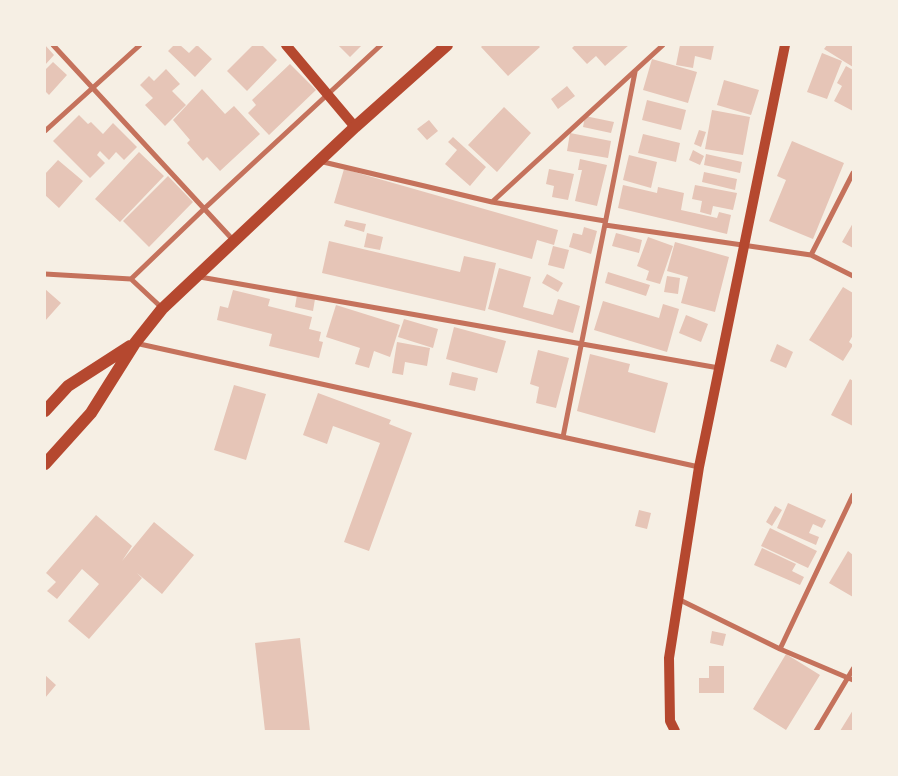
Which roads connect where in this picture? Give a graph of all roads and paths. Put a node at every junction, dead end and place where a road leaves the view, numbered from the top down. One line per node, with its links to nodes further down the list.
1 (53, 45): 9 (street)
2 (140, 45): 9 (street)
3 (286, 45): 10 (main road)
4 (382, 45): 10 (street)
5 (447, 45): 11 (main road)
6 (663, 45): 8 (street)
7 (785, 45): 19 (main road)
8 (635, 71): 15 (street); 17 (street)
9 (92, 87): 12 (street); 16 (street)
10 (327, 95): 11 (main road); 16 (street)
11 (355, 127): 13 (main road)
12 (45, 131)
13 (319, 161): 15 (street); 18 (main road)
14 (853, 172): 20 (street)
15 (492, 202): 17 (street)
16 (206, 207): 18 (street); 24 (street)
17 (605, 223): 19 (street); 27 (street)
18 (234, 241): 22 (main road)
19 (744, 245): 20 (street); 28 (main road)
20 (811, 255): 23 (street)
21 (45, 274): 24 (street)
22 (197, 276): 25 (main road); 27 (street)
23 (853, 276)
24 (131, 279): 25 (street)
25 (162, 309): 26 (main road)
26 (135, 343): 29 (main road); 30 (street); 31 (main road)
27 (581, 344): 28 (street); 30 (street)
28 (719, 368): 32 (main road)
29 (45, 411)
30 (563, 437): 32 (street)
31 (45, 464)
32 (699, 467): 34 (main road)
33 (853, 495): 35 (street)
34 (680, 600): 35 (street); 39 (main road)
35 (780, 649): 37 (street)
36 (853, 669): 37 (street)
37 (847, 678): 38 (street); 40 (street)
38 (853, 680)
39 (675, 731)
40 (816, 731)

